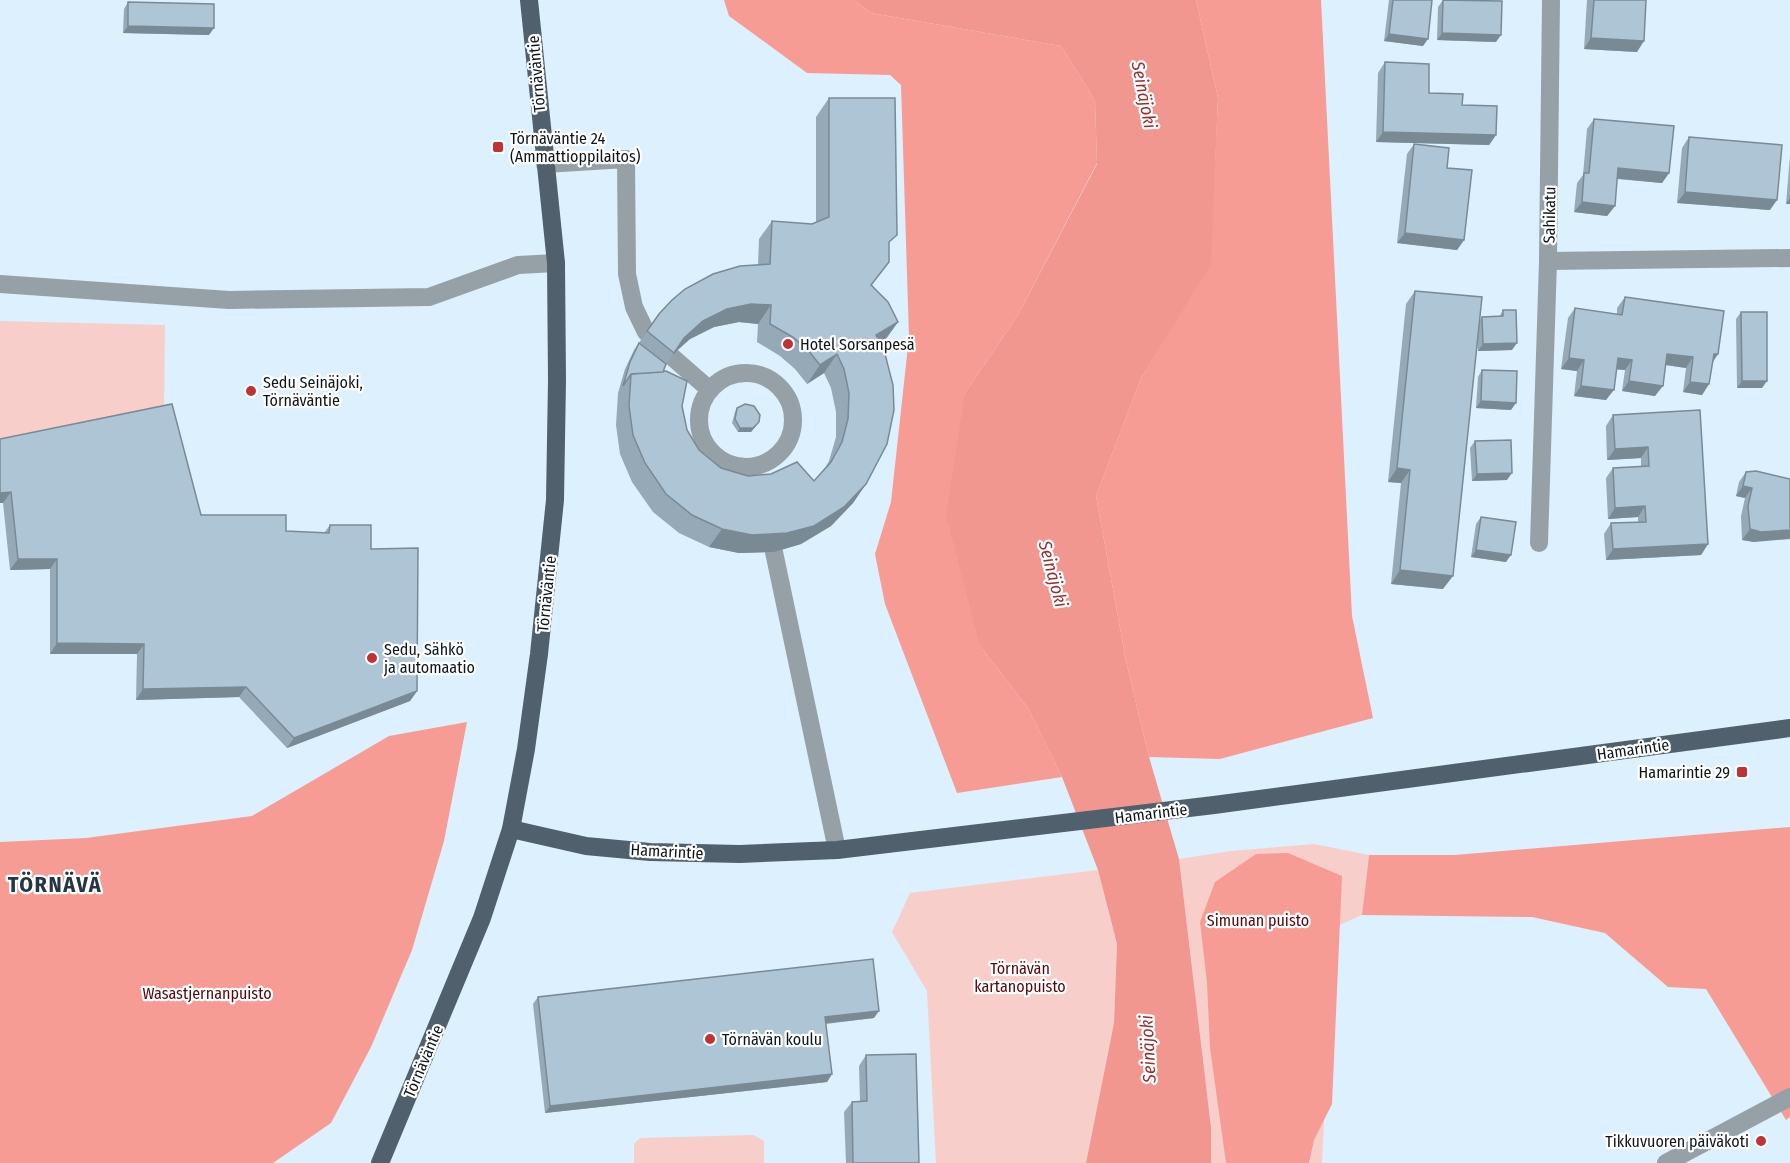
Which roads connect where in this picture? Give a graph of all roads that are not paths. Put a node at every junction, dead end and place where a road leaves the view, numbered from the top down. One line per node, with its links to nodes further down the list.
1 (529, 0): 3 (main road, Törnäväntie)
2 (1551, 0): 5 (street, Sahikatu)
3 (545, 164): 6 (main road, Törnäväntie); 8 (street)
4 (1790, 258): 5 (street, Sahikatu)
5 (1548, 261): 11 (street)
6 (556, 263): 7 (street); 14 (main road, Törnäväntie)
7 (0, 284)
8 (646, 332)
9 (671, 357): 10 (street)
10 (710, 390): 10 (street)
11 (1539, 543)
12 (774, 552): 15 (street)
13 (1790, 728): 15 (main road, Hamarintie)
14 (511, 829): 15 (main road, Hamarintie); 17 (main road, Törnäväntie)
15 (837, 850)
16 (1790, 1097): 18 (street)
17 (380, 1163)
18 (1666, 1163)

